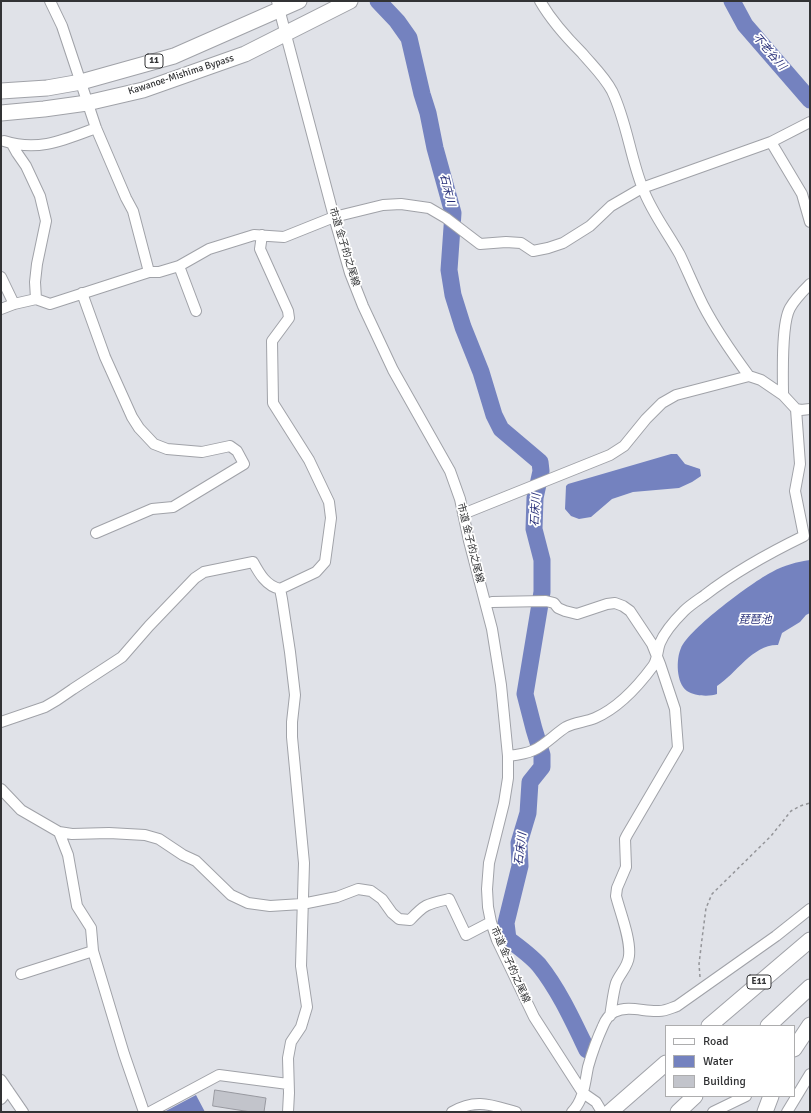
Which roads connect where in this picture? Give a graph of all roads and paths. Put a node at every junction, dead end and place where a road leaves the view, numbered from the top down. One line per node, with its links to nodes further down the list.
1 (50, 1): 7 (street)
2 (299, 1): 5 (highway, Kawanoe-Mishima Bypass / 11)
3 (350, 1): 6 (highway, Kawanoe-Mishima Bypass / 11)
4 (540, 1): 15 (street)
5 (279, 5): 6 (street, 市道 金子的之尾線); 7 (highway, Kawanoe-Mishima Bypass / 11)
6 (286, 34): 9 (highway, Kawanoe-Mishima Bypass / 11); 16 (street, 市道 金子的之尾線)
7 (81, 82): 8 (highway, Kawanoe-Mishima Bypass / 11); 9 (street)
8 (1, 91)
9 (87, 103): 10 (highway, Kawanoe-Mishima Bypass / 11); 12 (street)
10 (1, 113)
11 (808, 122): 14 (street)
12 (96, 128): 13 (street); 20 (street)
13 (5, 140): 24 (street)
14 (771, 142): 15 (street); 17 (street)
15 (642, 188): 16 (street); 28 (street)
16 (334, 217): 18 (street); 32 (street, 市道 金子的之尾線)
17 (810, 222)
18 (262, 235): 19 (street); 34 (street)
19 (179, 266): 20 (street); 27 (street)
20 (149, 272): 23 (street)
21 (1, 277): 25 (street)
22 (810, 284): 29 (street)
23 (82, 293): 24 (street); 33 (street)
24 (36, 299): 25 (street)
25 (14, 304): 26 (street)
26 (1, 309)
27 (196, 310)
28 (749, 376): 29 (street); 32 (street)
29 (783, 395): 30 (street)
30 (796, 409): 31 (street); 36 (street)
31 (810, 409)
32 (463, 514): 40 (street, 市道 金子的之尾線)
33 (96, 533)
34 (280, 589): 38 (street); 44 (street)
35 (492, 602): 36 (street)
36 (657, 655): 40 (street); 52 (street)
37 (810, 719): 39 (path)
38 (1, 722)
39 (810, 730)
40 (508, 756): 46 (street, 市道 金子的之尾線)
41 (1, 789): 43 (street)
42 (810, 803): 50 (path)
43 (59, 832): 44 (street); 48 (street)
44 (302, 904): 46 (street); 60 (street)
45 (810, 909): 50 (street)
46 (491, 922): 62 (street, 市道 金子的之尾線)
47 (810, 940): 53 (highway, E11)
48 (93, 951): 49 (street); 68 (street)
49 (20, 974)
50 (704, 986): 52 (street)
51 (810, 987): 54 (highway)
52 (610, 1016): 62 (street)
53 (710, 1025)
54 (769, 1025)
55 (810, 1026): 56 (highway)
56 (795, 1048)
57 (665, 1065): 75 (highway)
58 (810, 1074): 79 (street)
59 (1, 1080): 61 (street)
60 (288, 1084): 69 (street); 70 (street)
61 (8, 1090): 66 (street); 67 (street)
62 (583, 1092): 73 (street); 74 (street, 市道 金子的之尾線)
63 (694, 1097): 76 (highway)
64 (744, 1097): 77 (street)
65 (771, 1097): 78 (highway)
66 (1, 1099)
67 (23, 1112)
68 (144, 1112)
69 (150, 1112)
70 (288, 1112)
71 (452, 1112): 72 (street)
72 (516, 1112)
73 (572, 1112)
74 (602, 1112)
75 (610, 1112)
76 (678, 1112)
77 (714, 1112)
78 (765, 1112)
79 (787, 1112)

